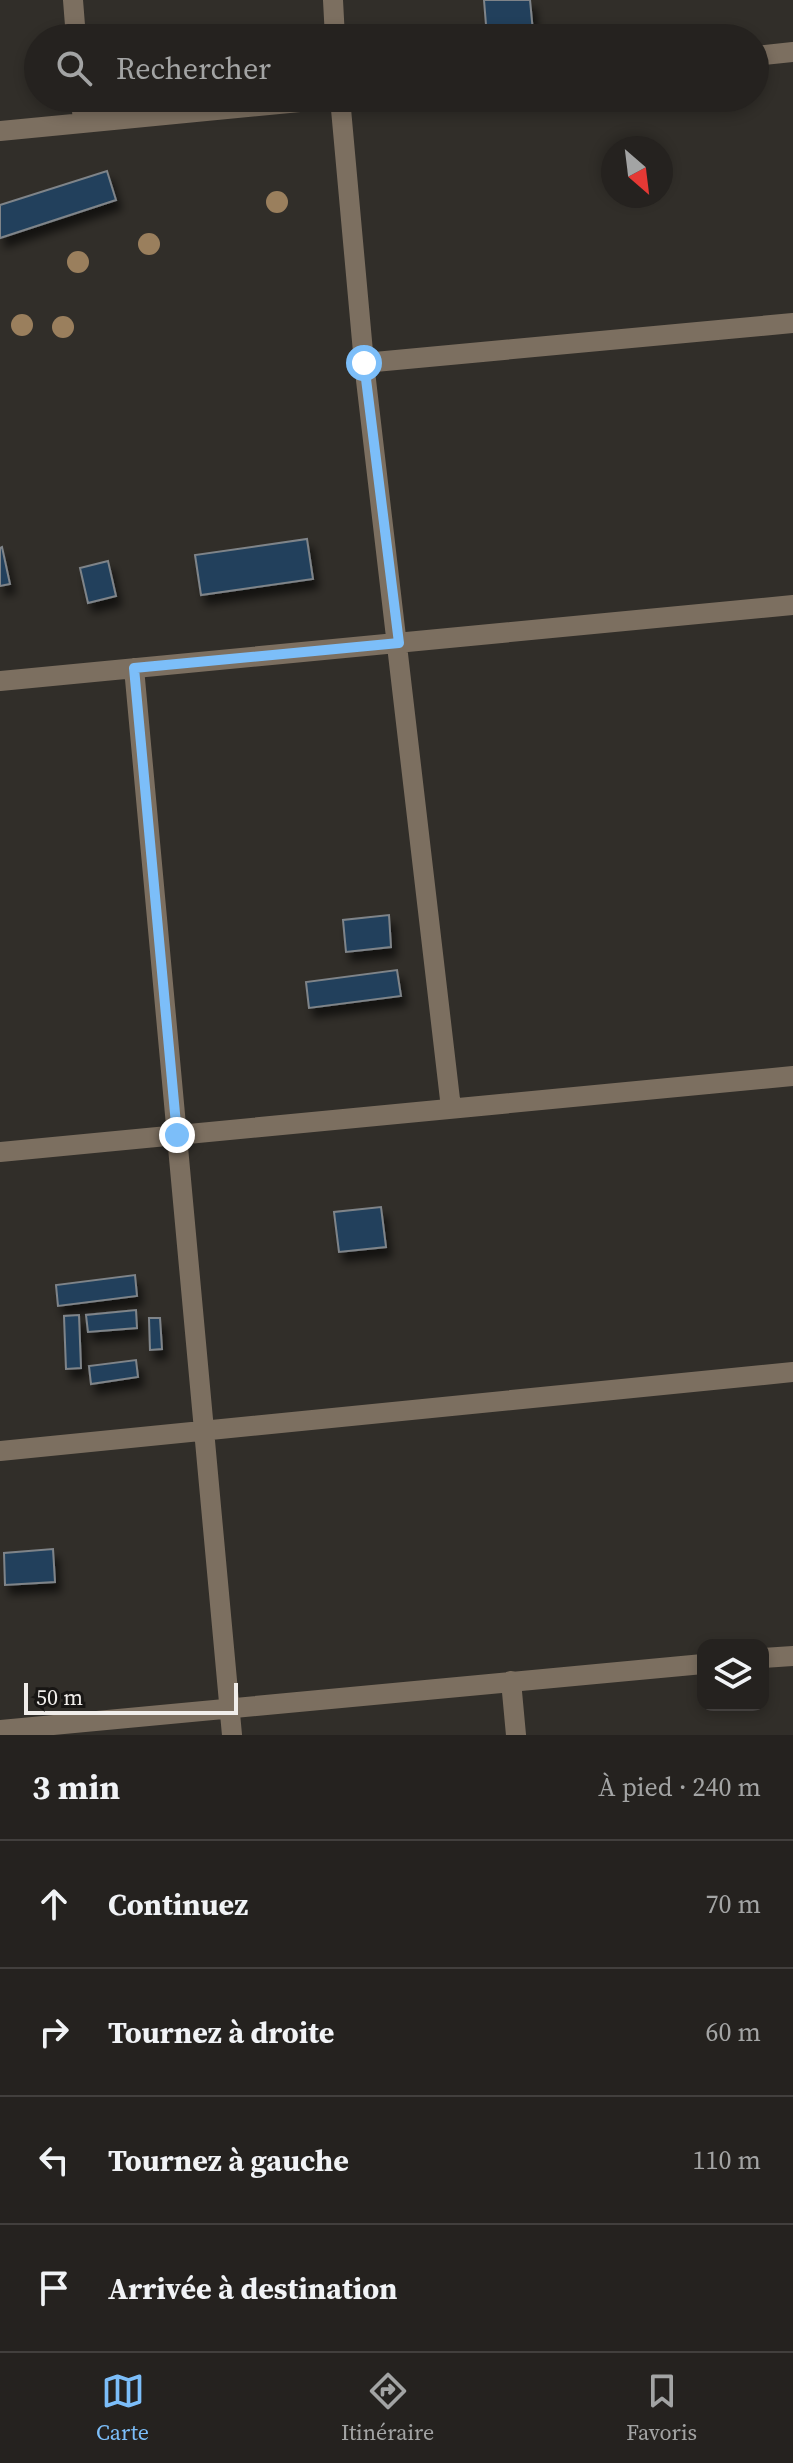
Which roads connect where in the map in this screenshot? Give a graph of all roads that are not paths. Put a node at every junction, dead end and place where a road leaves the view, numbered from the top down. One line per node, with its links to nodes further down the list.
1 (73, 0): 3 (street)
2 (333, 0): 4 (street)
3 (75, 24)
4 (334, 24)
5 (793, 52): 6 (street)
6 (769, 55)
7 (82, 112): 10 (street)
8 (196, 112): 10 (street)
9 (341, 112): 13 (street)
10 (83, 123): 11 (street)
11 (0, 131)
12 (793, 323): 13 (street)
13 (364, 363): 15 (street)
14 (793, 605): 15 (street)
15 (399, 643): 16 (street); 19 (street)
16 (134, 668): 17 (street); 20 (street)
17 (0, 681)
18 (793, 1076): 19 (street)
19 (451, 1108): 20 (street)
20 (177, 1135): 21 (street); 23 (street)
21 (0, 1152)
22 (793, 1372): 23 (street)
23 (205, 1431): 24 (street); 29 (street)
24 (0, 1451)
25 (793, 1656): 26 (street)
26 (769, 1658)
27 (697, 1665): 28 (street)
28 (511, 1681): 29 (street); 32 (street)
29 (230, 1707): 30 (street); 31 (street)
30 (0, 1730)
31 (232, 1735)
32 (516, 1735)

